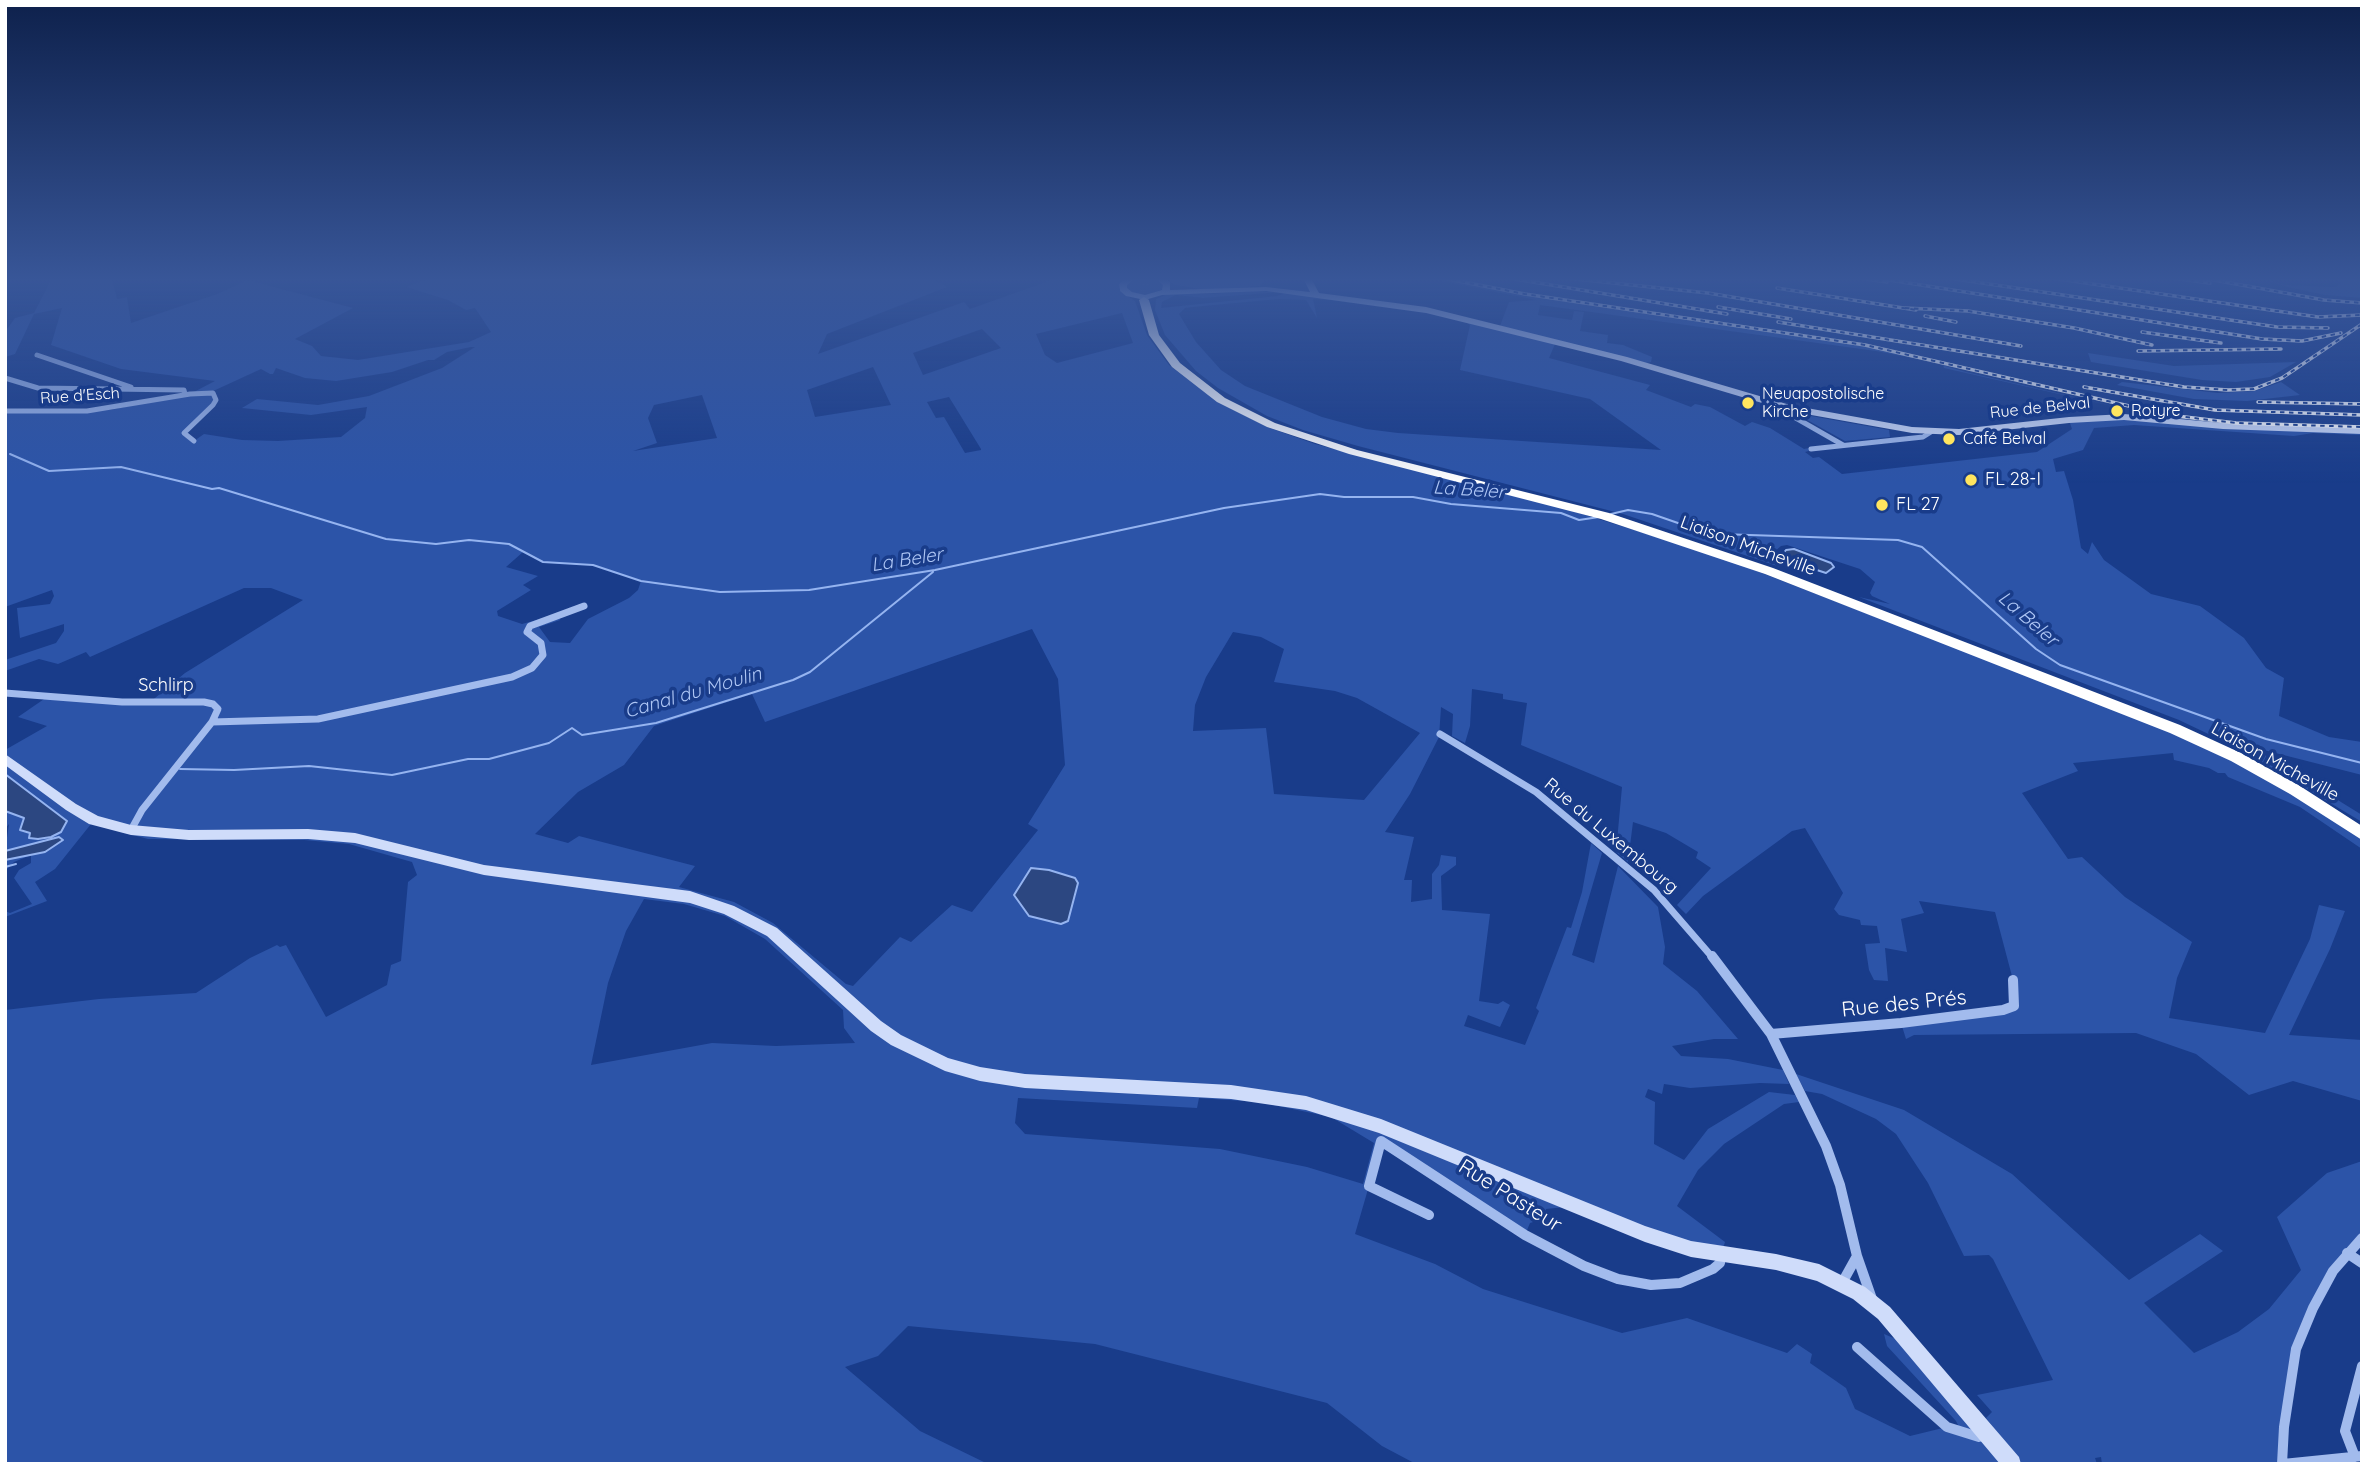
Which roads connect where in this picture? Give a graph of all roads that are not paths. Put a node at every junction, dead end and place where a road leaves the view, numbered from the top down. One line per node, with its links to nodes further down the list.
1 (1162, 347): 16 (highway, Liaison Micheville)
2 (1576, 347): 7 (main road, Rue de Belval)
3 (37, 355): 5 (street)
4 (5, 378): 5 (street)
5 (138, 390): 6 (street)
6 (185, 394): 8 (street, Rue d'Esch); 13 (street, Rue d'Esch)
7 (1789, 408): 9 (main road, Rue de Belval); 14 (street, Rue de Belval)
8 (5, 411)
9 (1894, 428): 11 (main road, Rue de Belval); 12 (street)
10 (2362, 431): 11 (main road, Rue de Belval)
11 (1931, 432): 12 (street, Rue de Belval)
12 (1897, 440): 14 (street, Rue de Belval)
13 (194, 441)
14 (1844, 445): 15 (street, Rue de Belval)
15 (1811, 449)
16 (1606, 514): 23 (highway, Liaison Micheville); 25 (highway, Liaison Micheville)
17 (584, 606): 19 (street)
18 (5, 693): 19 (street, Schlirp)
19 (212, 722): 24 (street)
20 (1440, 734): 27 (street, Rue du Luxembourg)
21 (5, 758): 22 (main road)
22 (71, 807): 24 (main road)
23 (2362, 827)
24 (131, 830): 28 (main road)
25 (2362, 834)
26 (2012, 980): 27 (street, Rue des Prés)
27 (1771, 1034): 33 (street, Rue du Luxembourg)
28 (1492, 1174): 32 (main road, Rue Pasteur)
29 (1429, 1215): 32 (street, Rue Pasteur)
30 (2362, 1238): 31 (street)
31 (2347, 1253): 34 (street); 42 (street)
32 (1721, 1255): 35 (main road, Rue Pasteur)
33 (1857, 1256): 35 (street); 36 (street, Rue du Luxembourg)
34 (2362, 1263)
35 (1842, 1283): 36 (main road, Rue Pasteur)
36 (1873, 1303): 39 (main road, Rue Pasteur)
37 (1857, 1348): 39 (street)
38 (2362, 1366): 40 (street)
39 (1986, 1433): 41 (main road, Rue Pasteur)
40 (2359, 1457): 42 (street)
41 (2012, 1464)
42 (2283, 1464)

